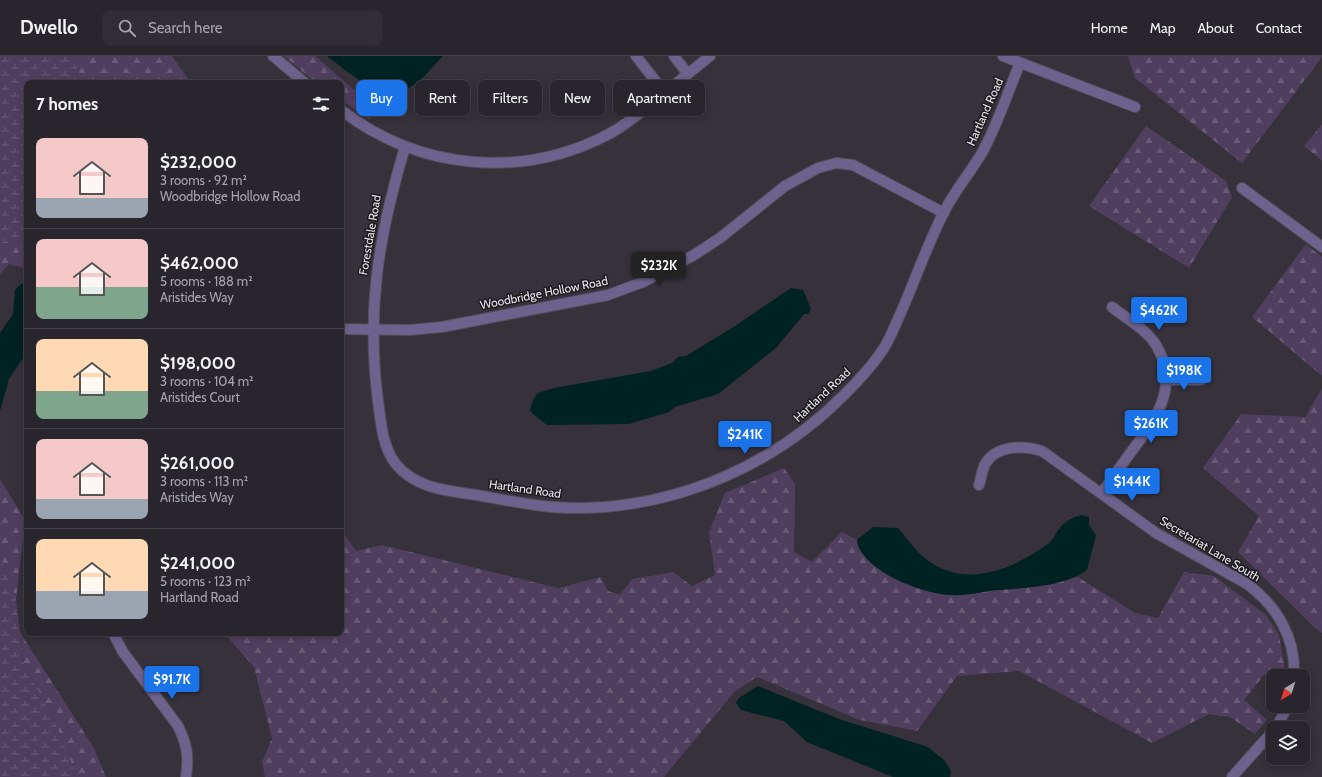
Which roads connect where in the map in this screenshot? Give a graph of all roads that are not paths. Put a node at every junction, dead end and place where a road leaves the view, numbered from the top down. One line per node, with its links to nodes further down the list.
1 (273, 56): 8 (street)
2 (636, 56): 9 (street)
3 (674, 56): 7 (street)
4 (710, 56): 7 (street)
5 (1003, 56): 6 (street)
6 (1020, 62): 11 (street); 16 (street, Hartland Road)
7 (688, 74): 10 (street)
8 (301, 80)
9 (655, 80)
10 (680, 80)
11 (1135, 107)
12 (344, 112): 14 (street)
13 (632, 116): 14 (street)
14 (405, 147): 20 (street, Forestdale Road)
15 (1242, 188): 17 (street)
16 (944, 213): 20 (street, Woodbridge Hollow Road); 20 (street, Hartland Road)
17 (1322, 247)
18 (1112, 307): 21 (street)
19 (344, 329): 20 (street, Woodbridge Hollow Road)
20 (373, 329)
21 (1167, 380): 22 (street); 24 (street)
22 (1200, 380)
23 (979, 485): 24 (street, Secretariat Lane South)
24 (1102, 493): 26 (street, Secretariat Lane South)
25 (115, 636): 28 (street)
26 (1294, 669)
27 (1266, 740): 29 (street)
28 (186, 777)
29 (1232, 777)

